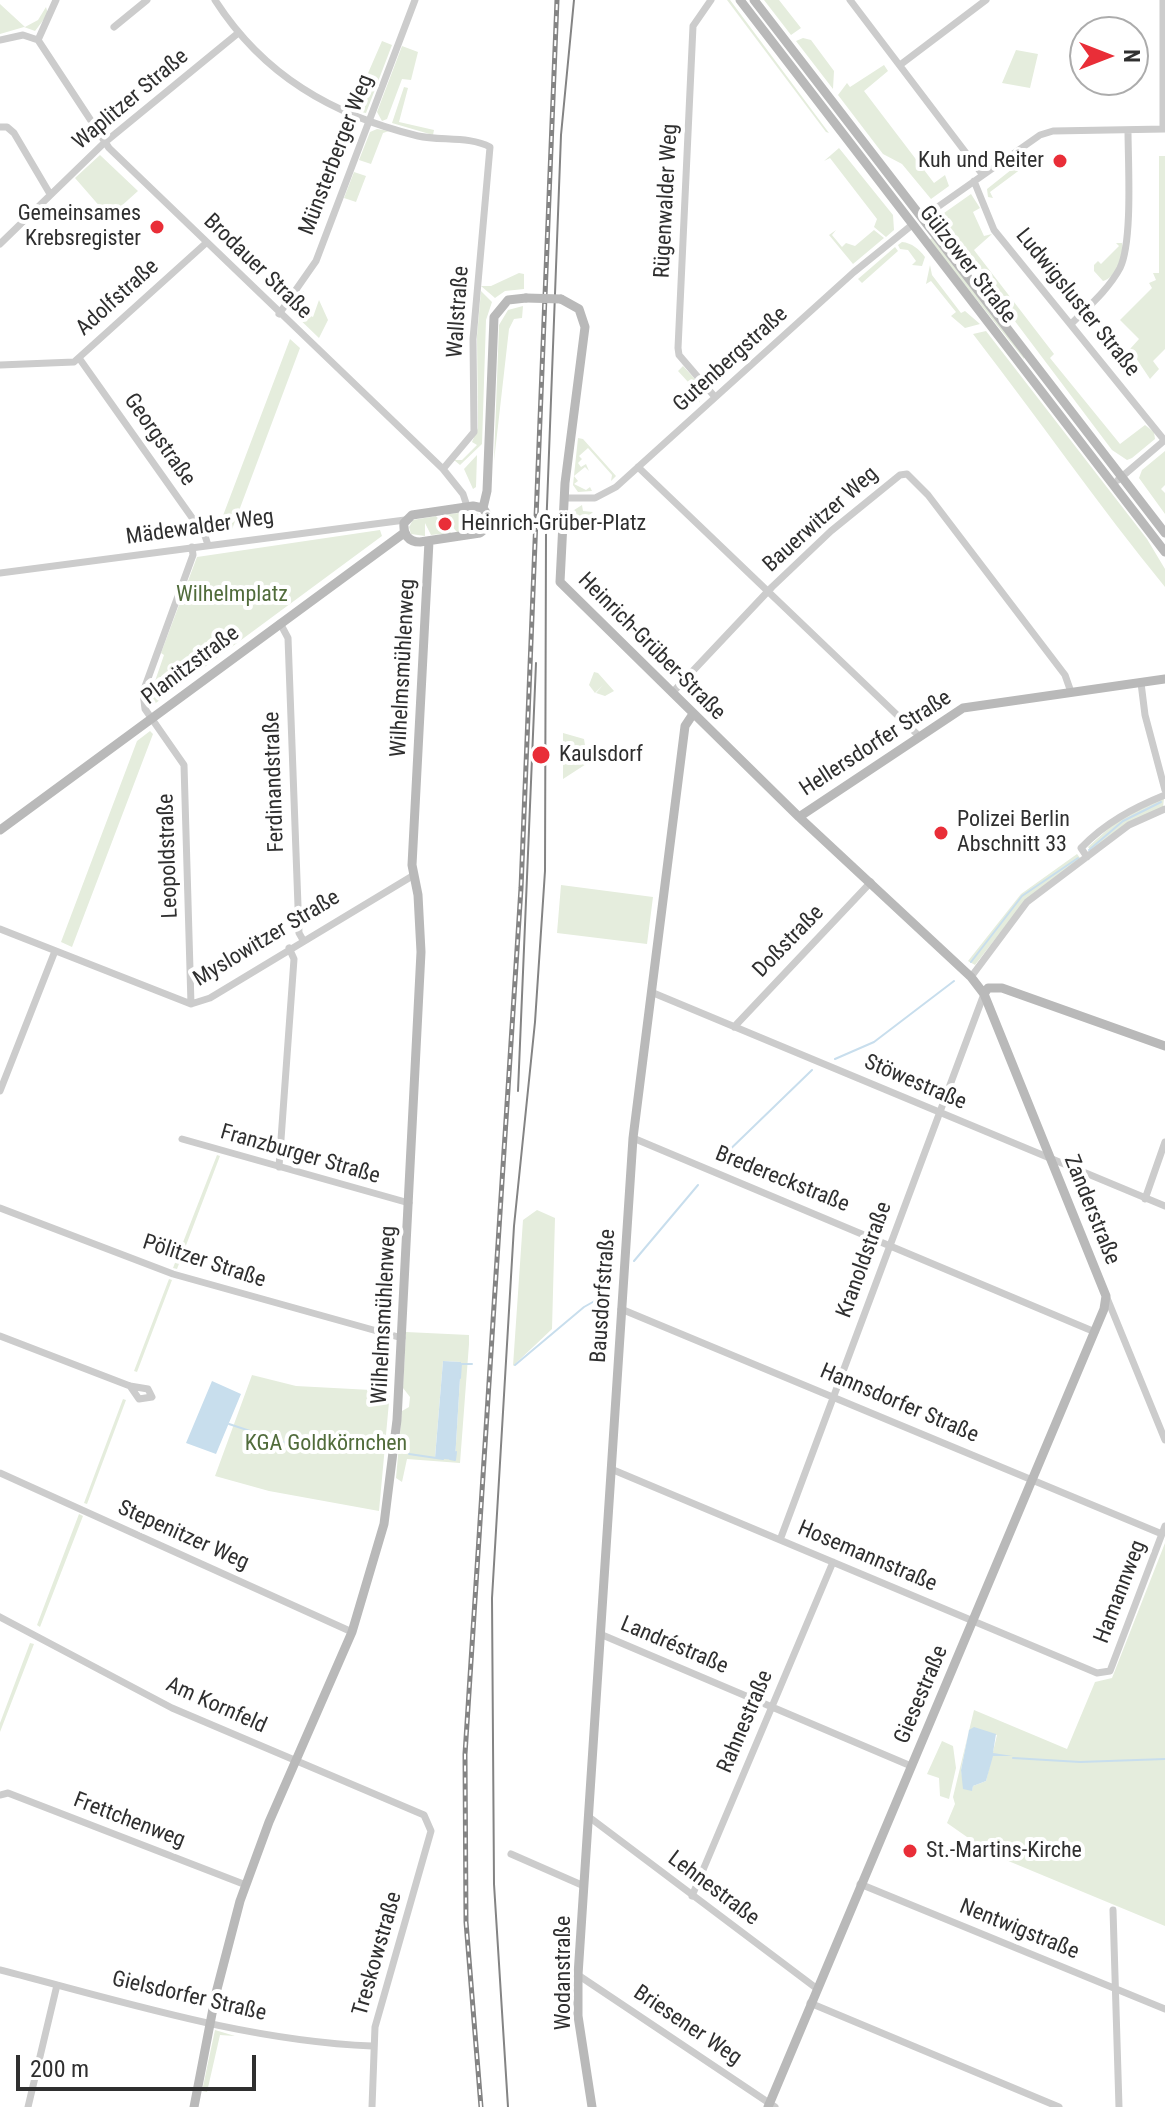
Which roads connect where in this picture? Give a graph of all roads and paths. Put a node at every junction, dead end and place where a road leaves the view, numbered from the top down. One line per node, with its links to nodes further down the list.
1 (56, 0): 14 (street)
2 (147, 0): 11 (street)
3 (215, 0): 12 (street)
4 (415, 0): 16 (street, Münsterberger Weg)
5 (711, 0): 32 (street, Rügenwalder Weg)
6 (740, 0): 25 (street, Gülzower Straße)
7 (754, 0): 24 (street, Gülzower Straße)
8 (850, 0): 15 (street)
9 (986, 0): 15 (street)
10 (1163, 0): 18 (street)
11 (114, 27)
12 (237, 34): 16 (street); 20 (street, Waplitzer Straße)
13 (0, 40): 14 (street)
14 (38, 40): 20 (street, Brodauer Straße)
15 (900, 65): 21 (street)
16 (369, 122): 28 (street, Münsterberger Weg); 35 (street, Wallstraße)
17 (0, 127): 23 (street)
18 (1164, 129): 19 (street)
19 (1128, 130): 21 (street); 29 (street)
20 (104, 143): 23 (street, Waplitzer Straße); 26 (street, Brodauer Straße)
21 (982, 174): 22 (street)
22 (974, 181): 24 (street); 29 (street, Ludwigsluster Straße)
23 (50, 194): 27 (street, Waplitzer Straße)
24 (922, 218): 25 (street); 36 (street, Gülzower Straße)
25 (912, 225): 32 (street, Gutenbergstraße); 37 (street, Gülzower Straße)
26 (206, 243): 28 (street, Brodauer Straße); 30 (street, Adolfstraße)
27 (0, 244)
28 (279, 314): 35 (street, Brodauer Straße)
29 (1071, 324): 33 (street, Ludwigsluster Straße)
30 (79, 358): 31 (street, Adolfstraße); 45 (street, Georgstraße)
31 (0, 365)
32 (715, 397): 34 (street, Gutenbergstraße)
33 (1165, 440): 36 (street)
34 (638, 467): 38 (street, Gutenbergstraße); 49 (street)
35 (443, 469): 39 (street, Brodauer Straße)
36 (1122, 477): 37 (street); 43 (street, Gülzower Straße)
37 (1113, 484): 47 (street, Gülzower Straße)
38 (564, 498): 40 (street, Heinrich-Grüber-Straße, bridge); 54 (street, Heinrich-Grüber-Straße)
39 (467, 506): 40 (street); 41 (street)
40 (483, 508): 44 (street)
41 (405, 520): 42 (street); 45 (street, Mädewalder Weg)
42 (404, 533): 44 (street); 50 (street, Planitzstraße)
43 (1165, 533)
44 (429, 541): 63 (street, Wilhelmsmühlenweg)
45 (208, 545): 46 (street, Mädewalder Weg)
46 (192, 547): 48 (street, Mädewalder Weg); 56 (street)
47 (1165, 552)
48 (0, 573)
49 (768, 591): 53 (street, Bauerwitzer Weg); 54 (street, Bauerwitzer Weg); 57 (street)
50 (280, 623): 56 (street, Planitzstraße); 66 (street, Ferdinandstraße)
51 (1165, 679): 52 (street, Hellersdorfer Straße)
52 (1141, 683): 53 (street, Hellersdorfer Straße); 58 (street)
53 (1071, 692): 57 (street, Hellersdorfer Straße)
54 (672, 693): 55 (street, Heinrich-Grüber-Straße)
55 (693, 714): 60 (street, Heinrich-Grüber-Straße); 70 (street, Bausdorfstraße)
56 (151, 718): 61 (street, Planitzstraße); 72 (street, Leopoldstraße)
57 (918, 735): 60 (street, Hellersdorfer Straße)
58 (1165, 793): 62 (street)
59 (1165, 809): 62 (street)
60 (799, 817): 64 (street, Heinrich-Grüber-Straße)
61 (0, 830)
62 (1087, 857): 69 (street)
63 (414, 875): 66 (street, Myslowitzer Straße); 83 (street, Wilhelmsmühlenweg)
64 (871, 882): 69 (street, Heinrich-Grüber-Straße); 73 (street, Doßstraße)
65 (0, 929): 68 (street, Myslowitzer Straße)
66 (303, 940): 67 (street, Myslowitzer Straße)
67 (289, 948): 72 (street, Myslowitzer Straße); 81 (street)
68 (55, 951): 72 (street, Myslowitzer Straße); 75 (street)
69 (971, 977): 71 (street, Heinrich-Grüber-Straße)
70 (651, 992): 73 (street, Stöwestraße); 77 (street, Bausdorfstraße)
71 (984, 994): 74 (street); 76 (street, Kranoldstraße); 80 (street, Zanderstraße)
72 (191, 1004)
73 (734, 1027): 76 (street, Stöwestraße)
74 (1165, 1046)
75 (0, 1091)
76 (938, 1111): 80 (street, Stöwestraße); 86 (street, Kranoldstraße)
77 (633, 1138): 86 (street, Bredereckstraße); 88 (street, Bausdorfstraße)
78 (182, 1139): 81 (street, Franzburger Straße)
79 (1165, 1142): 82 (street)
80 (1052, 1160): 82 (street, Stöwestraße); 87 (street, Zanderstraße)
81 (279, 1167): 83 (street, Franzburger Straße)
82 (1145, 1199): 84 (street, Stöwestraße)
83 (409, 1203): 91 (street, Wilhelmsmühlenweg)
84 (1165, 1206)
85 (0, 1208): 91 (street, Pölitzer Straße)
86 (891, 1244): 89 (street, Bredereckstraße); 93 (street, Kranoldstraße)
87 (1106, 1296): 89 (street, Giesestraße); 94 (street, Zanderstraße)
88 (621, 1309): 93 (street, Hannsdorfer Straße); 95 (street, Bausdorfstraße)
89 (1095, 1332): 97 (street, Giesestraße)
90 (0, 1336): 92 (street)
91 (402, 1338): 103 (street, Wilhelmsmühlenweg)
92 (130, 1386)
93 (833, 1396): 97 (street, Hannsdorfer Straße); 99 (street, Kranoldstraße)
94 (1165, 1440)
95 (611, 1469): 99 (street, Hosemannstraße); 104 (street, Bausdorfstraße)
96 (0, 1473): 103 (street, Stepenitzer Weg)
97 (1032, 1480): 98 (street, Hannsdorfer Straße); 102 (street, Giesestraße)
98 (1164, 1530): 105 (street, Hamannweg)
99 (780, 1540): 100 (street, Hosemannstraße)
100 (833, 1562): 102 (street, Hosemannstraße); 106 (street, Rahnestraße)
101 (0, 1617): 107 (street, Am Kornfeld)
102 (973, 1620): 105 (street, Hosemannstraße); 108 (street, Giesestraße)
103 (352, 1632): 107 (street, Wilhelmsmühlenweg)
104 (600, 1634): 106 (street, Landréstraße); 111 (street, Bausdorfstraße)
105 (1110, 1671)
106 (772, 1707): 108 (street, Landréstraße); 116 (street, Rahnestraße)
107 (296, 1761): 110 (street, Am Kornfeld); 114 (street, Wilhelmsmühlenweg)
108 (911, 1766): 113 (street, Giesestraße)
109 (0, 1795): 114 (street, Frettchenweg)
110 (424, 1815): 126 (street, Treskowstraße)
111 (589, 1817): 115 (street, Bausdorfstraße); 116 (street, Lehnestraße)
112 (511, 1854): 115 (street)
113 (860, 1884): 121 (street, Giesestraße); 122 (street, Nentwigstraße)
114 (246, 1885): 125 (street, Wilhelmsmühlenweg)
115 (584, 1886): 119 (street, Wodanstraße)
116 (692, 1896): 121 (street, Lehnestraße)
117 (1113, 1910): 122 (street)
118 (0, 1970): 120 (street, Gielsdorfer Straße)
119 (578, 1975): 127 (street, Briesener Weg); 131 (street, Wodanstraße)
120 (57, 1985): 125 (street, Gielsdorfer Straße); 128 (street)
121 (816, 1988): 123 (street, Giesestraße)
122 (1116, 1989): 124 (street, Nentwigstraße); 133 (street)
123 (810, 2003): 127 (street, Giesestraße); 132 (street)
124 (1165, 2009)
125 (211, 2022): 126 (street, Gielsdorfer Straße); 129 (street, Wilhelmsmühlenweg)
126 (372, 2046): 130 (street, Treskowstraße)
127 (771, 2105)
128 (28, 2107)
129 (194, 2107)
130 (372, 2107)
131 (592, 2107)
132 (1059, 2107)
133 (1119, 2107)

